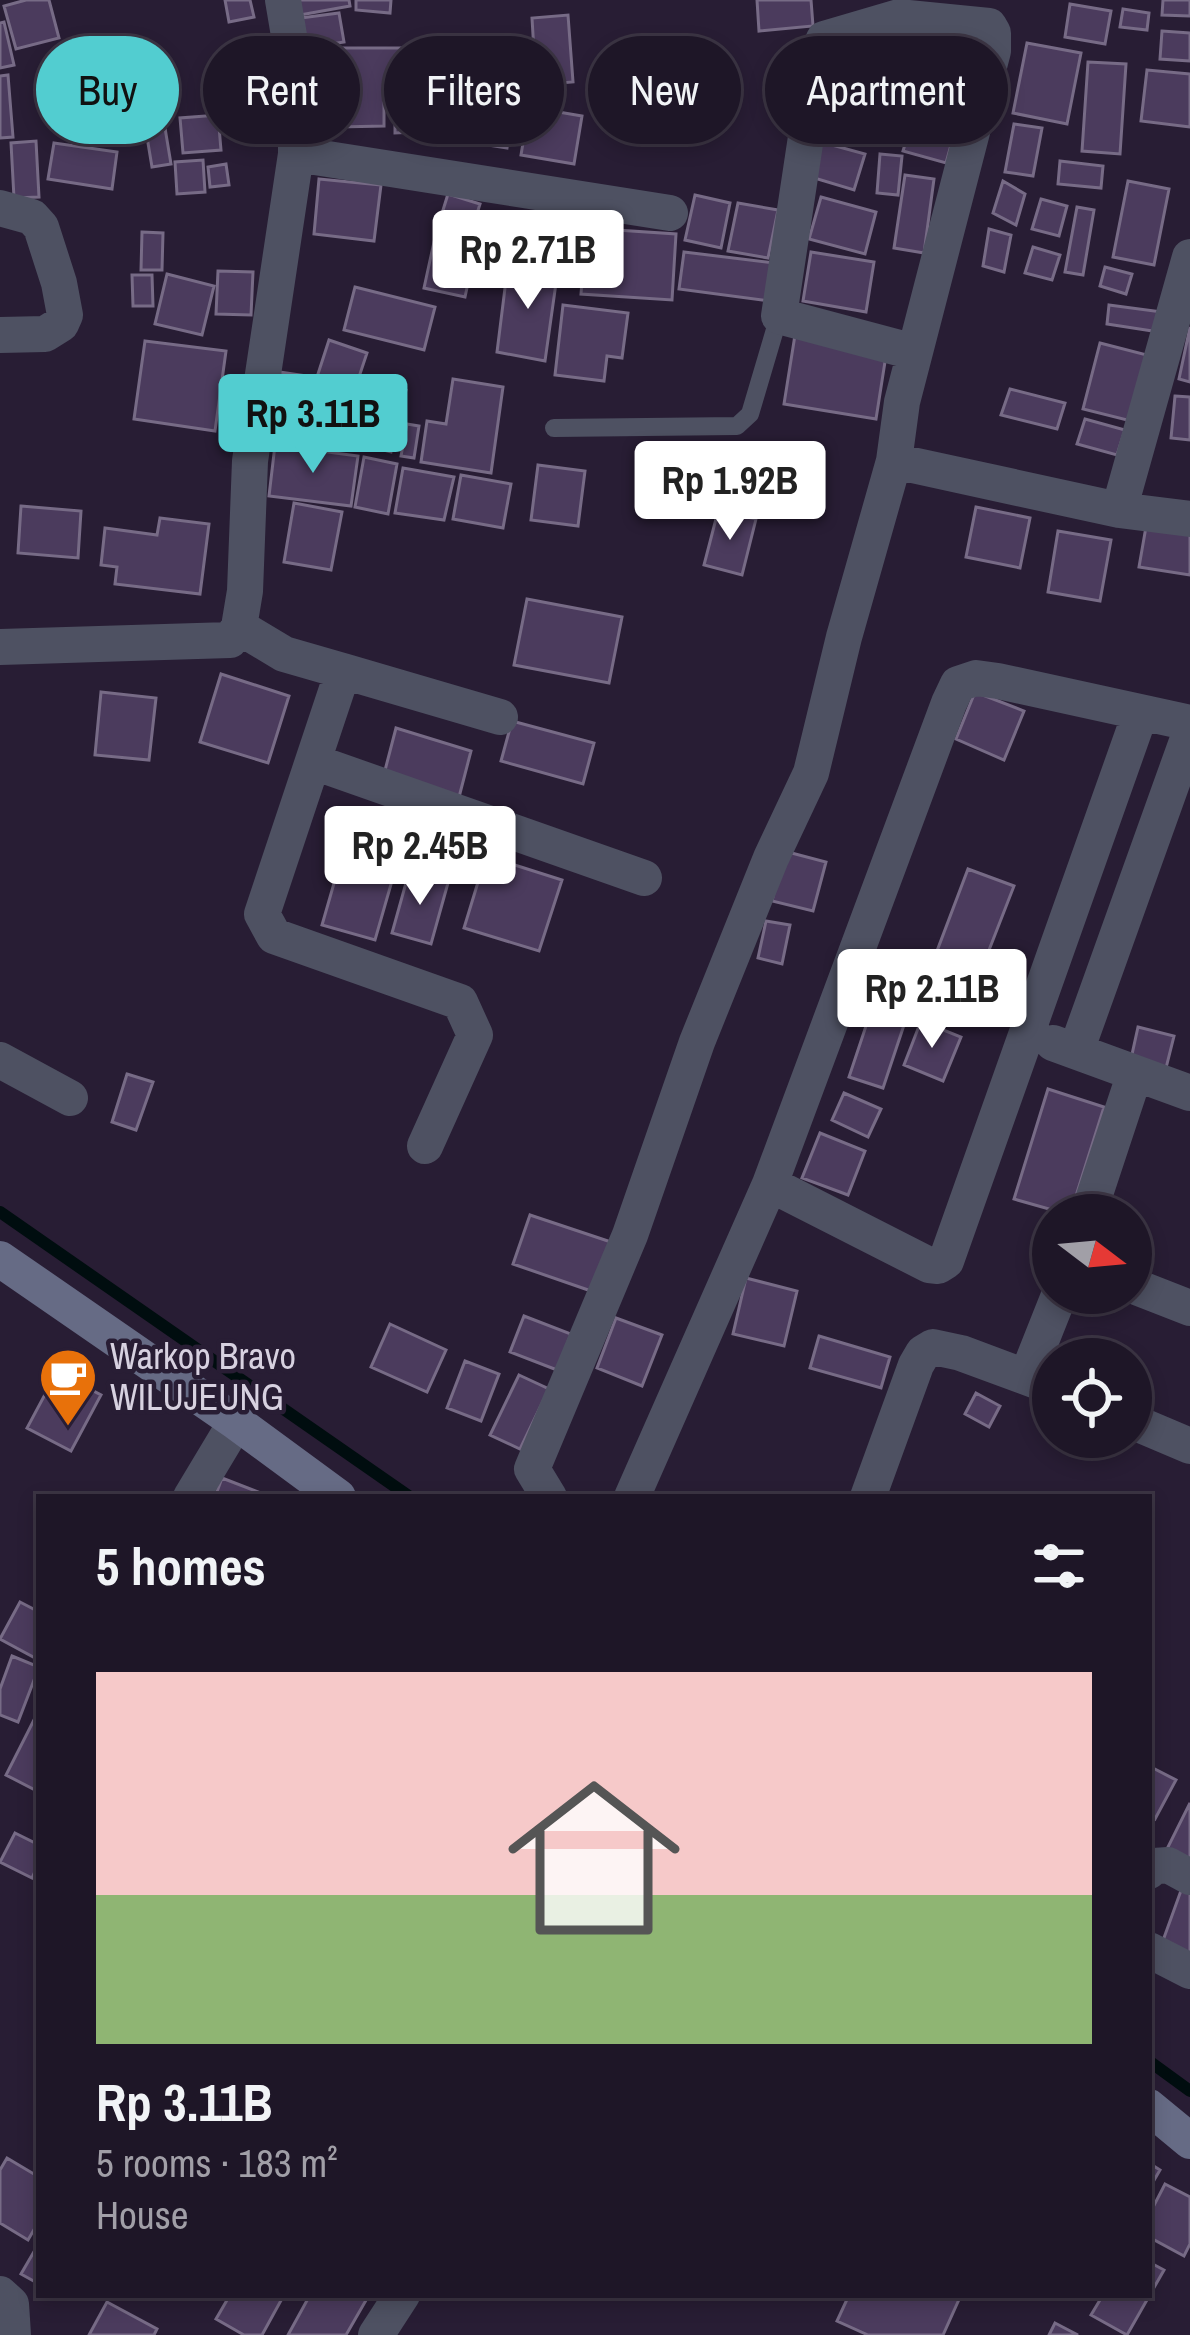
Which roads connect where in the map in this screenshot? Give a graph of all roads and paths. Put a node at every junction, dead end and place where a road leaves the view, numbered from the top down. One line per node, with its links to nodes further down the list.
1 (283, 0): 3 (street)
2 (898, 8): 7 (street); 9 (street)
3 (296, 154): 5 (street); 14 (street)
4 (0, 208): 8 (street)
5 (670, 213)
6 (1190, 257): 12 (street)
7 (779, 316): 9 (street); 10 (lane)
8 (0, 334)
9 (914, 352): 11 (street)
10 (554, 428)
11 (894, 461): 12 (street); 41 (street)
12 (1119, 510): 13 (street)
13 (1190, 519)
14 (238, 627): 15 (street); 16 (street)
15 (0, 647)
16 (343, 671): 18 (street); 21 (street)
17 (1140, 714): 19 (street); 23 (street); 30 (street)
18 (500, 717)
19 (1190, 723)
20 (1190, 733): 24 (street)
21 (314, 762): 22 (street); 29 (street)
22 (644, 878)
23 (1025, 1034): 24 (street); 30 (street)
24 (1076, 1051): 26 (street)
25 (0, 1060): 28 (street)
26 (1135, 1073): 27 (street); 31 (street)
27 (1190, 1094)
28 (70, 1098)
29 (425, 1146)
30 (770, 1184): 42 (street)
31 (1095, 1194)
32 (0, 1258): 36 (main road)
33 (1152, 1294): 34 (street)
34 (1190, 1308)
35 (1032, 1378): 43 (street)
36 (236, 1422): 39 (street); 40 (main road)
37 (1152, 1429): 38 (street)
38 (1190, 1446)
39 (193, 1494)
40 (334, 1494)
41 (546, 1494)
42 (633, 1494)
43 (869, 1494)
44 (1152, 1868): 45 (street)
45 (1190, 1876)
46 (1152, 1951): 47 (street)
47 (1190, 1971)
48 (1152, 2109): 49 (main road)
49 (1190, 2141)
50 (0, 2294): 52 (street)
51 (400, 2298): 53 (street)
52 (13, 2335)
53 (376, 2335)

